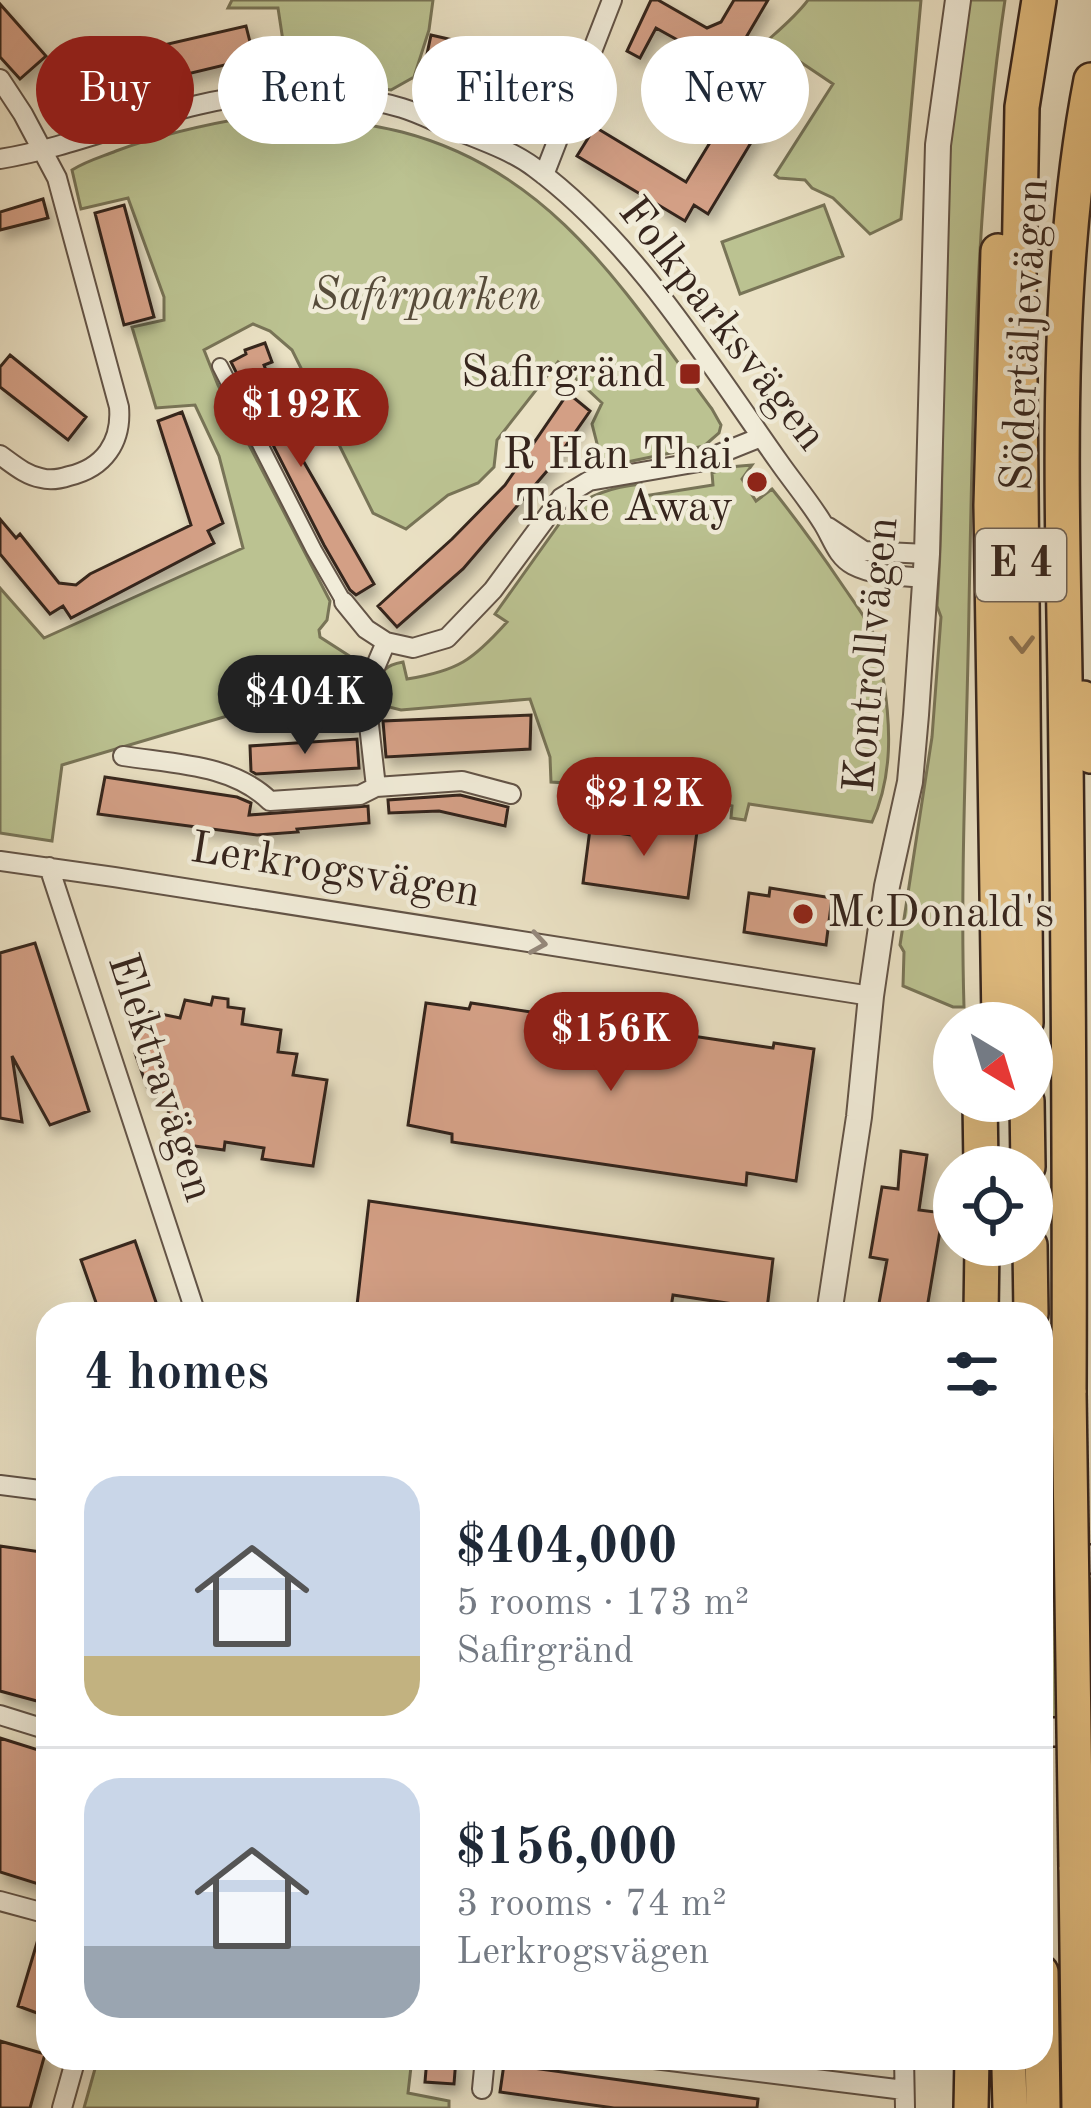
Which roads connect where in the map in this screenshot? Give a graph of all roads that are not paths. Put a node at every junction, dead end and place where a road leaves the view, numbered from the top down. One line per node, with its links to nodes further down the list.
1 (612, 0): 9 (street)
2 (958, 0): 13 (street, Kontrollvägen)
3 (1039, 0): 6 (highway, Södertäljevägen / E 4)
4 (0, 79): 7 (street)
5 (1091, 80): 14 (highway, Södertäljevägen / E 4)
6 (1022, 107): 17 (highway); 27 (highway, Södertäljevägen / E 4, one-way to 27)
7 (41, 150): 8 (street, Folkparksvägen); 9 (street, Folkparksvägen); 12 (street)
8 (0, 159)
9 (544, 175): 11 (street, Folkparksvägen)
10 (220, 367): 15 (street)
11 (761, 436): 13 (street, Folkparksvägen); 16 (street)
12 (0, 455)
13 (926, 566): 24 (street, Kontrollvägen)
14 (1064, 566): 19 (highway); 28 (highway, Södertäljevägen / E 4)
15 (344, 602): 16 (street)
16 (386, 642): 20 (street)
17 (993, 646): 25 (highway); 26 (highway)
18 (124, 756): 20 (street)
19 (1091, 756)
20 (376, 787): 21 (street)
21 (511, 794)
22 (0, 861): 23 (street, Lerkrogsvägen)
23 (49, 867): 24 (street, Lerkrogsvägen, one-way to 24); 33 (street, Elektravägen)
24 (871, 996): 34 (street, Kontrollvägen)
25 (978, 1002)
26 (999, 1002)
27 (1026, 1002)
28 (1071, 1079): 32 (highway); 62 (highway, Södertäljevägen / E 4, bridge)
29 (982, 1266): 35 (highway)
30 (1001, 1266): 36 (highway)
31 (1030, 1266): 37 (highway)
32 (1091, 1271)
33 (192, 1302)
34 (831, 1302)
35 (981, 1302)
36 (1000, 1302)
37 (1031, 1302)
38 (0, 1485): 39 (street)
39 (36, 1490)
40 (1053, 1558): 41 (main road)
41 (1091, 1559)
42 (0, 1715): 43 (street)
43 (36, 1726)
44 (1091, 1729): 45 (main road)
45 (1053, 1732)
46 (0, 1901): 47 (street)
47 (36, 1911)
48 (73, 2070): 57 (street)
49 (484, 2070): 55 (street)
50 (722, 2070): 56 (street)
51 (972, 2070): 58 (highway)
52 (1008, 2070): 59 (main road)
53 (1010, 2070): 60 (highway)
54 (1042, 2070): 61 (highway)
55 (482, 2090)
56 (905, 2099)
57 (62, 2108)
58 (971, 2108)
59 (1000, 2108)
60 (1010, 2108)
61 (1043, 2108)
62 (1078, 2108)

